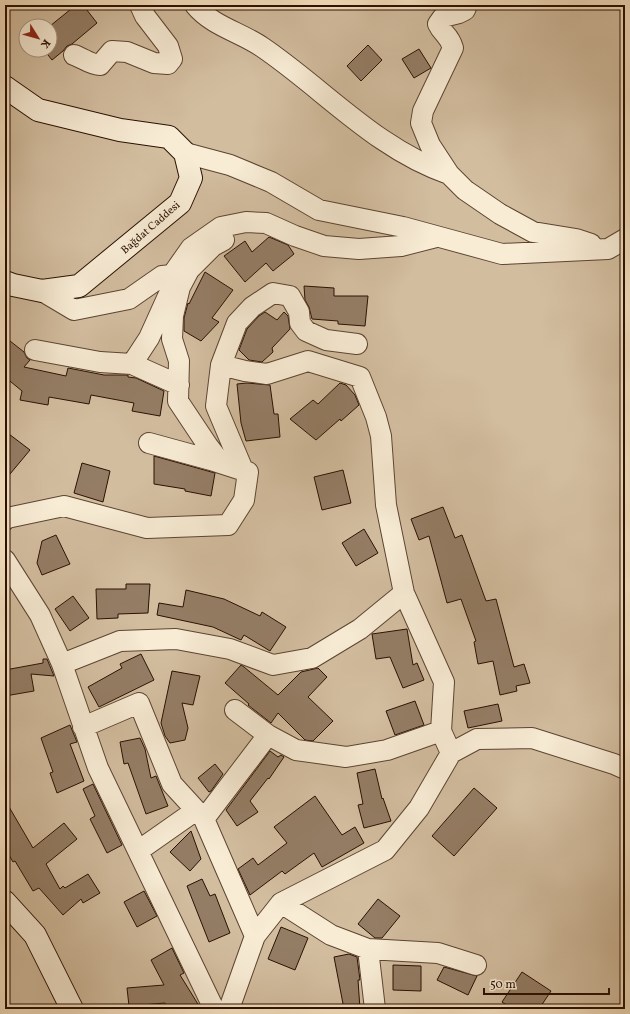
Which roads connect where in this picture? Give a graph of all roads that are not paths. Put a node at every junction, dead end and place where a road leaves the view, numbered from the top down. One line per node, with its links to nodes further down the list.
1 (140, 5): 4 (street)
2 (195, 5): 7 (street)
3 (467, 5): 7 (street)
4 (74, 55)
5 (5, 87): 6 (main road)
6 (185, 153): 9 (street); 14 (main road, Bağdat Caddesi)
7 (450, 174): 11 (street)
8 (240, 235): 19 (street)
9 (438, 236): 11 (street); 12 (street)
10 (625, 239): 11 (street)
11 (608, 249)
12 (172, 275): 14 (street); 17 (street)
13 (5, 282): 14 (main road, Bağdat Caddesi)
14 (42, 291)
15 (357, 344): 18 (street)
16 (35, 350): 17 (street)
17 (132, 364): 19 (street)
18 (221, 365): 22 (street); 25 (street)
19 (179, 385): 21 (street)
20 (149, 443): 21 (street)
21 (221, 463): 22 (street)
22 (244, 470): 23 (street)
23 (5, 520)
24 (5, 560): 26 (street)
25 (404, 593): 26 (street); 29 (street)
26 (62, 664): 28 (street)
27 (235, 710): 30 (street)
28 (83, 727): 33 (street); 34 (street)
29 (441, 731): 30 (street); 31 (street)
30 (268, 735): 33 (street)
31 (451, 753): 32 (street); 36 (street)
32 (625, 769)
33 (199, 815): 34 (street); 37 (street)
34 (138, 851): 41 (street)
35 (5, 902): 40 (main road)
36 (281, 903): 37 (street); 38 (street)
37 (255, 936): 42 (street)
38 (368, 949): 39 (street); 43 (street)
39 (476, 965)
40 (72, 1009)
41 (214, 1009)
42 (228, 1009)
43 (375, 1009)

